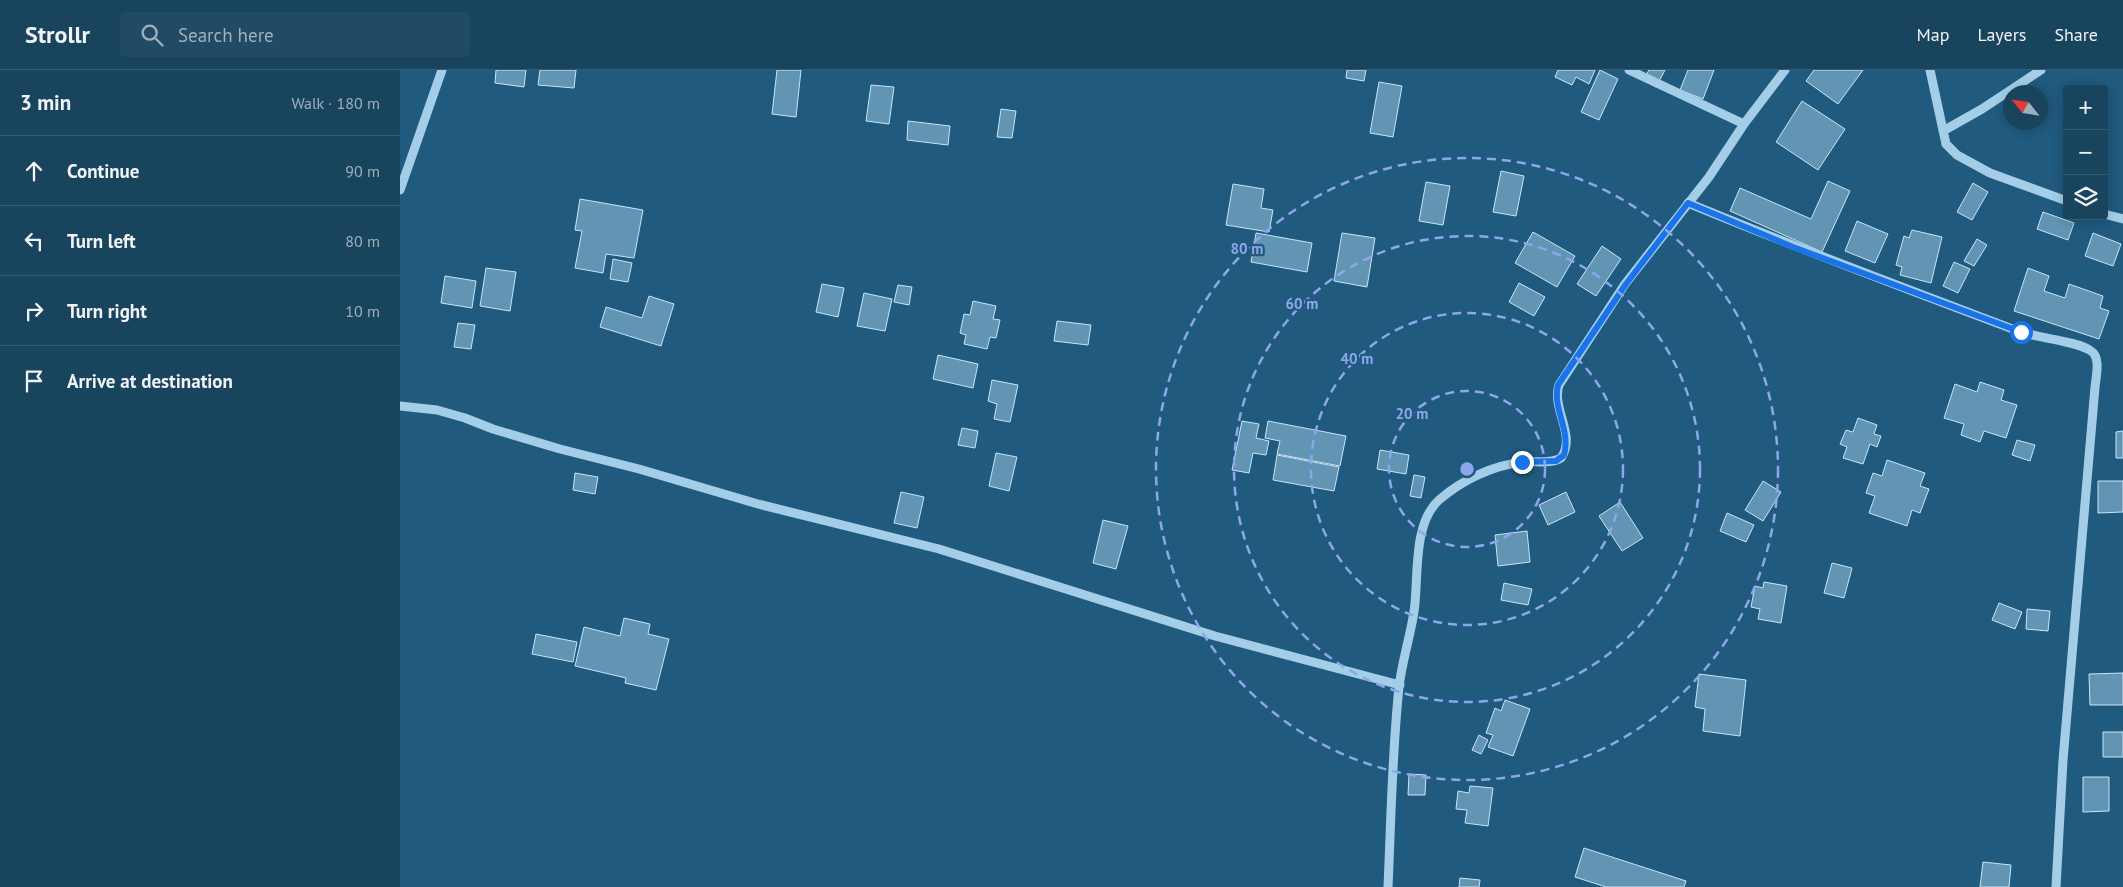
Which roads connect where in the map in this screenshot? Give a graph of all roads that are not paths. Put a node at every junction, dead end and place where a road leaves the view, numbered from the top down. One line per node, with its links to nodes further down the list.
1 (442, 70): 8 (street)
2 (1629, 70): 6 (street)
3 (1785, 70): 6 (street)
4 (1930, 70): 7 (street)
5 (2041, 70): 7 (street)
6 (1744, 124): 10 (street)
7 (1943, 131): 9 (street)
8 (400, 190)
9 (2063, 199)
10 (1688, 203): 14 (street); 16 (street)
11 (2108, 215): 12 (street)
12 (2123, 219)
13 (400, 406): 14 (street)
14 (1400, 685): 15 (street)
15 (1388, 887)
16 (2056, 887)

